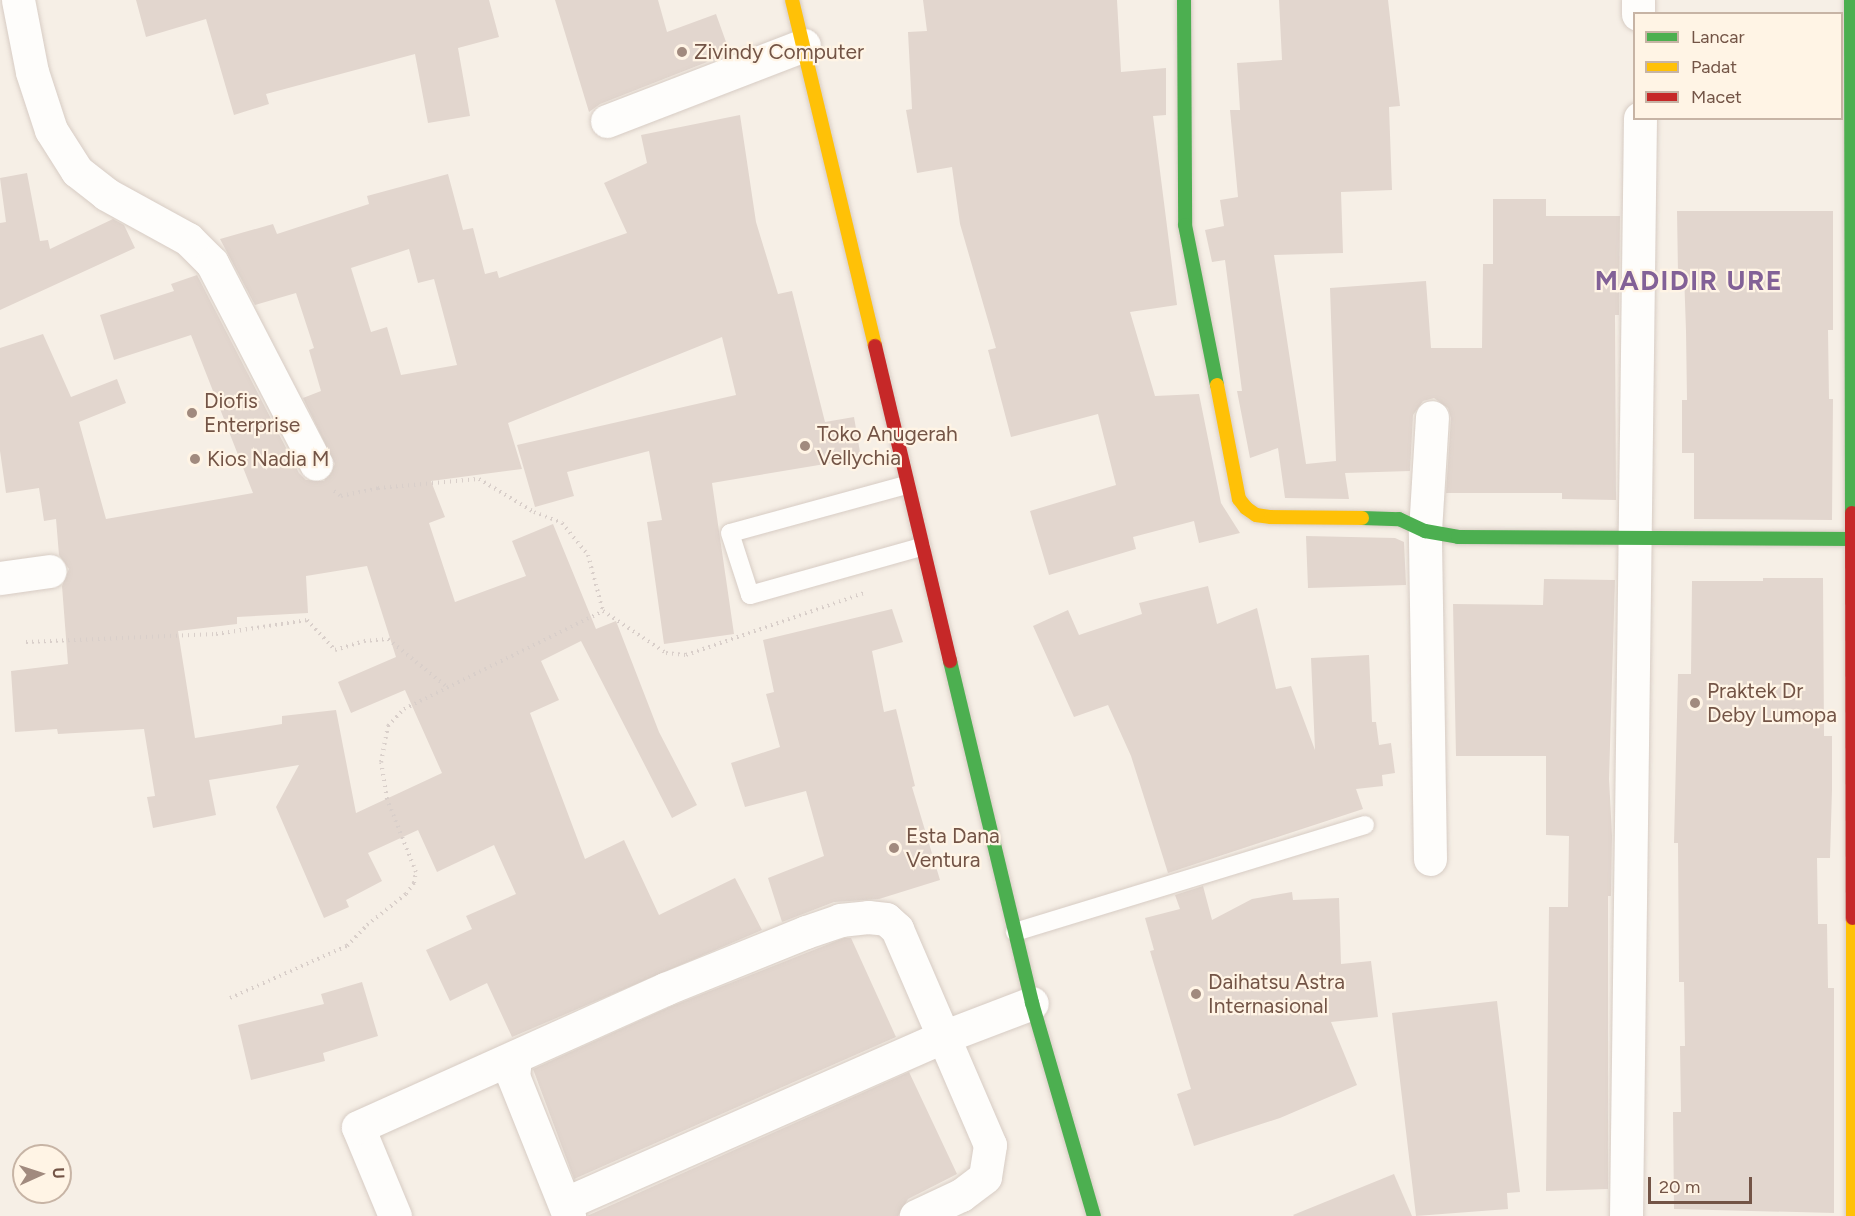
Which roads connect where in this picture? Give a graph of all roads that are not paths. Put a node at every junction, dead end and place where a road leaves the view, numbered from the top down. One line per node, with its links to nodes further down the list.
1 (18, 0): 9 (street)
2 (792, 0): 5 (main road)
3 (1184, 0): 11 (main road)
4 (1851, 0): 13 (main road)
5 (804, 45): 7 (street); 10 (main road)
6 (1640, 120): 12 (street)
7 (607, 121)
8 (1432, 417): 11 (street)
9 (316, 464)
10 (906, 485): 14 (main road); 14 (lane)
11 (1425, 531): 12 (main road); 18 (street)
12 (1635, 538): 13 (main road); 27 (street)
13 (1853, 539): 28 (main road)
14 (921, 547): 19 (main road)
15 (50, 571): 16 (street)
16 (0, 578)
17 (1365, 825): 19 (lane)
18 (1430, 859)
19 (1015, 932): 20 (main road)
20 (1032, 1003): 21 (street); 26 (main road)
21 (943, 1037): 22 (street); 23 (street); 25 (street)
22 (515, 1058): 23 (street); 24 (street)
23 (568, 1210)
24 (395, 1216)
25 (916, 1216)
26 (1094, 1216)
27 (1626, 1216)
28 (1853, 1216)

